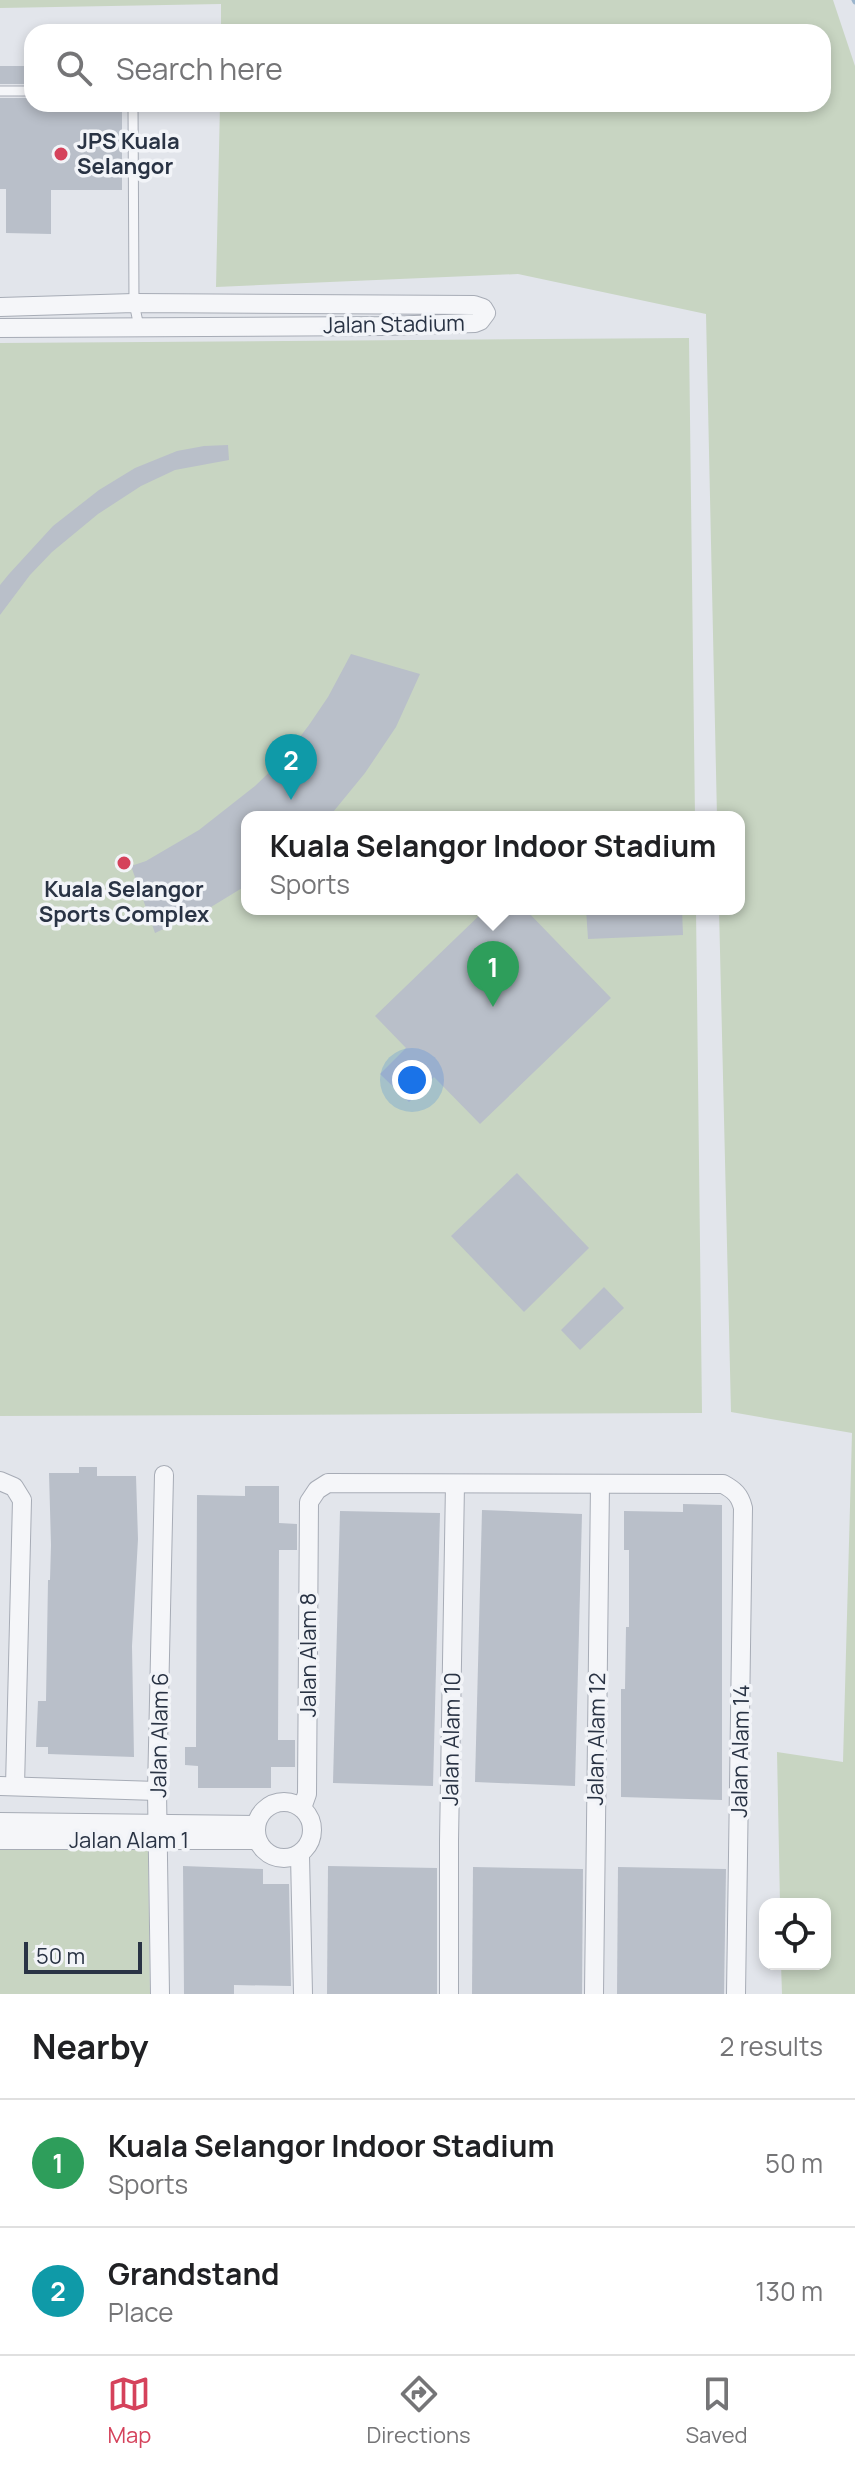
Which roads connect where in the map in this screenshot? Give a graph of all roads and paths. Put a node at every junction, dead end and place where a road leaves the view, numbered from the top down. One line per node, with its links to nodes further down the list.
1 (0, 91): 2 (lane)
2 (24, 91)
3 (133, 112): 4 (lane)
4 (134, 303): 5 (street, Jalan Stadium); 6 (lane); 6 (street, Jalan Stadium)
5 (0, 307)
6 (139, 327): 7 (street, Jalan Stadium)
7 (0, 328)
8 (164, 1475): 13 (street, Jalan Alam 6)
9 (0, 1481): 12 (street)
10 (455, 1484): 11 (street); 14 (street, Jalan Alam 8); 22 (street, Jalan Alam 10)
11 (600, 1484): 23 (street, Jalan Alam 12); 24 (street, Jalan Alam 14)
12 (8, 1786): 13 (street)
13 (157, 1791): 16 (street, Jalan Alam 6)
14 (302, 1808): 17 (street); 19 (street)
15 (0, 1822): 16 (street, Jalan Alam 1)
16 (158, 1832): 17 (street, Jalan Alam 1); 18 (street, Jalan Alam 1); 20 (street, Jalan Alam 6)
17 (257, 1833): 19 (street)
18 (0, 1840)
19 (300, 1855): 21 (street)
20 (160, 1994)
21 (303, 1994)
22 (449, 1994)
23 (594, 1994)
24 (736, 1994)

